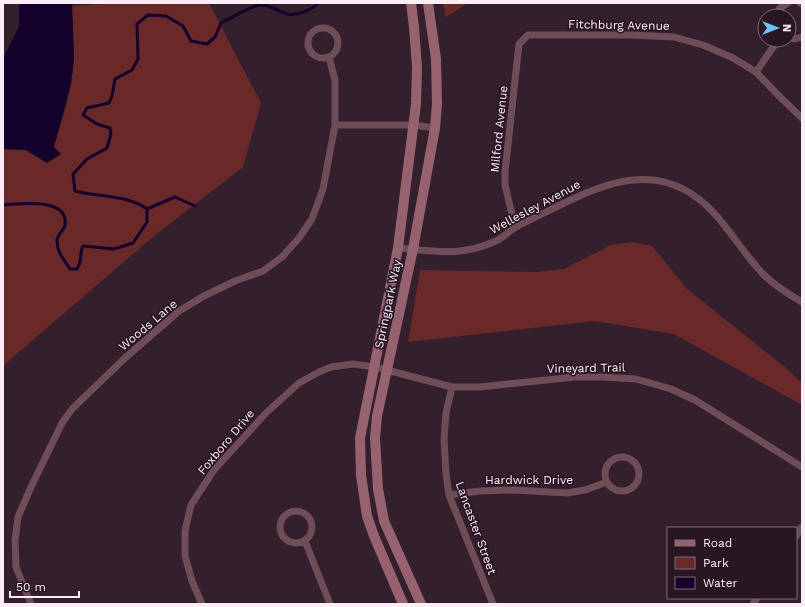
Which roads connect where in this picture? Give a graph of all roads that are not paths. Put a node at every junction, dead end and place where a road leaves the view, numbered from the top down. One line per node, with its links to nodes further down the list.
1 (411, 3): 9 (street, Springpark Way)
2 (428, 3): 10 (street, Springpark Way)
3 (528, 35): 6 (street, Fitchburg Avenue); 11 (street, Milford Avenue)
4 (772, 48): 6 (street)
5 (329, 57): 5 (street); 8 (street, Woods Lane)
6 (756, 72): 7 (street, Fitchburg Avenue)
7 (802, 118)
8 (335, 124): 9 (street); 22 (street, Woods Lane)
9 (414, 125): 10 (street); 12 (street, Springpark Way)
10 (435, 128): 13 (street, Springpark Way)
11 (516, 227): 13 (street, Wellesley Avenue); 14 (street, Wellesley Avenue)
12 (398, 248): 13 (street, Wellesley Avenue); 15 (street, Springpark Way)
13 (413, 249): 16 (street, Springpark Way)
14 (802, 302)
15 (375, 367): 16 (street, Vineyard Trail); 23 (street, Foxboro Drive); 25 (street, Springpark Way)
16 (387, 369): 17 (street, Vineyard Trail); 26 (street, Springpark Way)
17 (452, 387): 18 (street, Vineyard Trail); 20 (street, Lancaster Street)
18 (802, 467)
19 (607, 482): 19 (street); 20 (street, Hardwick Drive)
20 (449, 495): 27 (street, Lancaster Street)
21 (305, 541): 21 (street); 24 (street)
22 (31, 604)
23 (202, 604)
24 (330, 604)
25 (403, 604)
26 (422, 604)
27 (493, 604)

